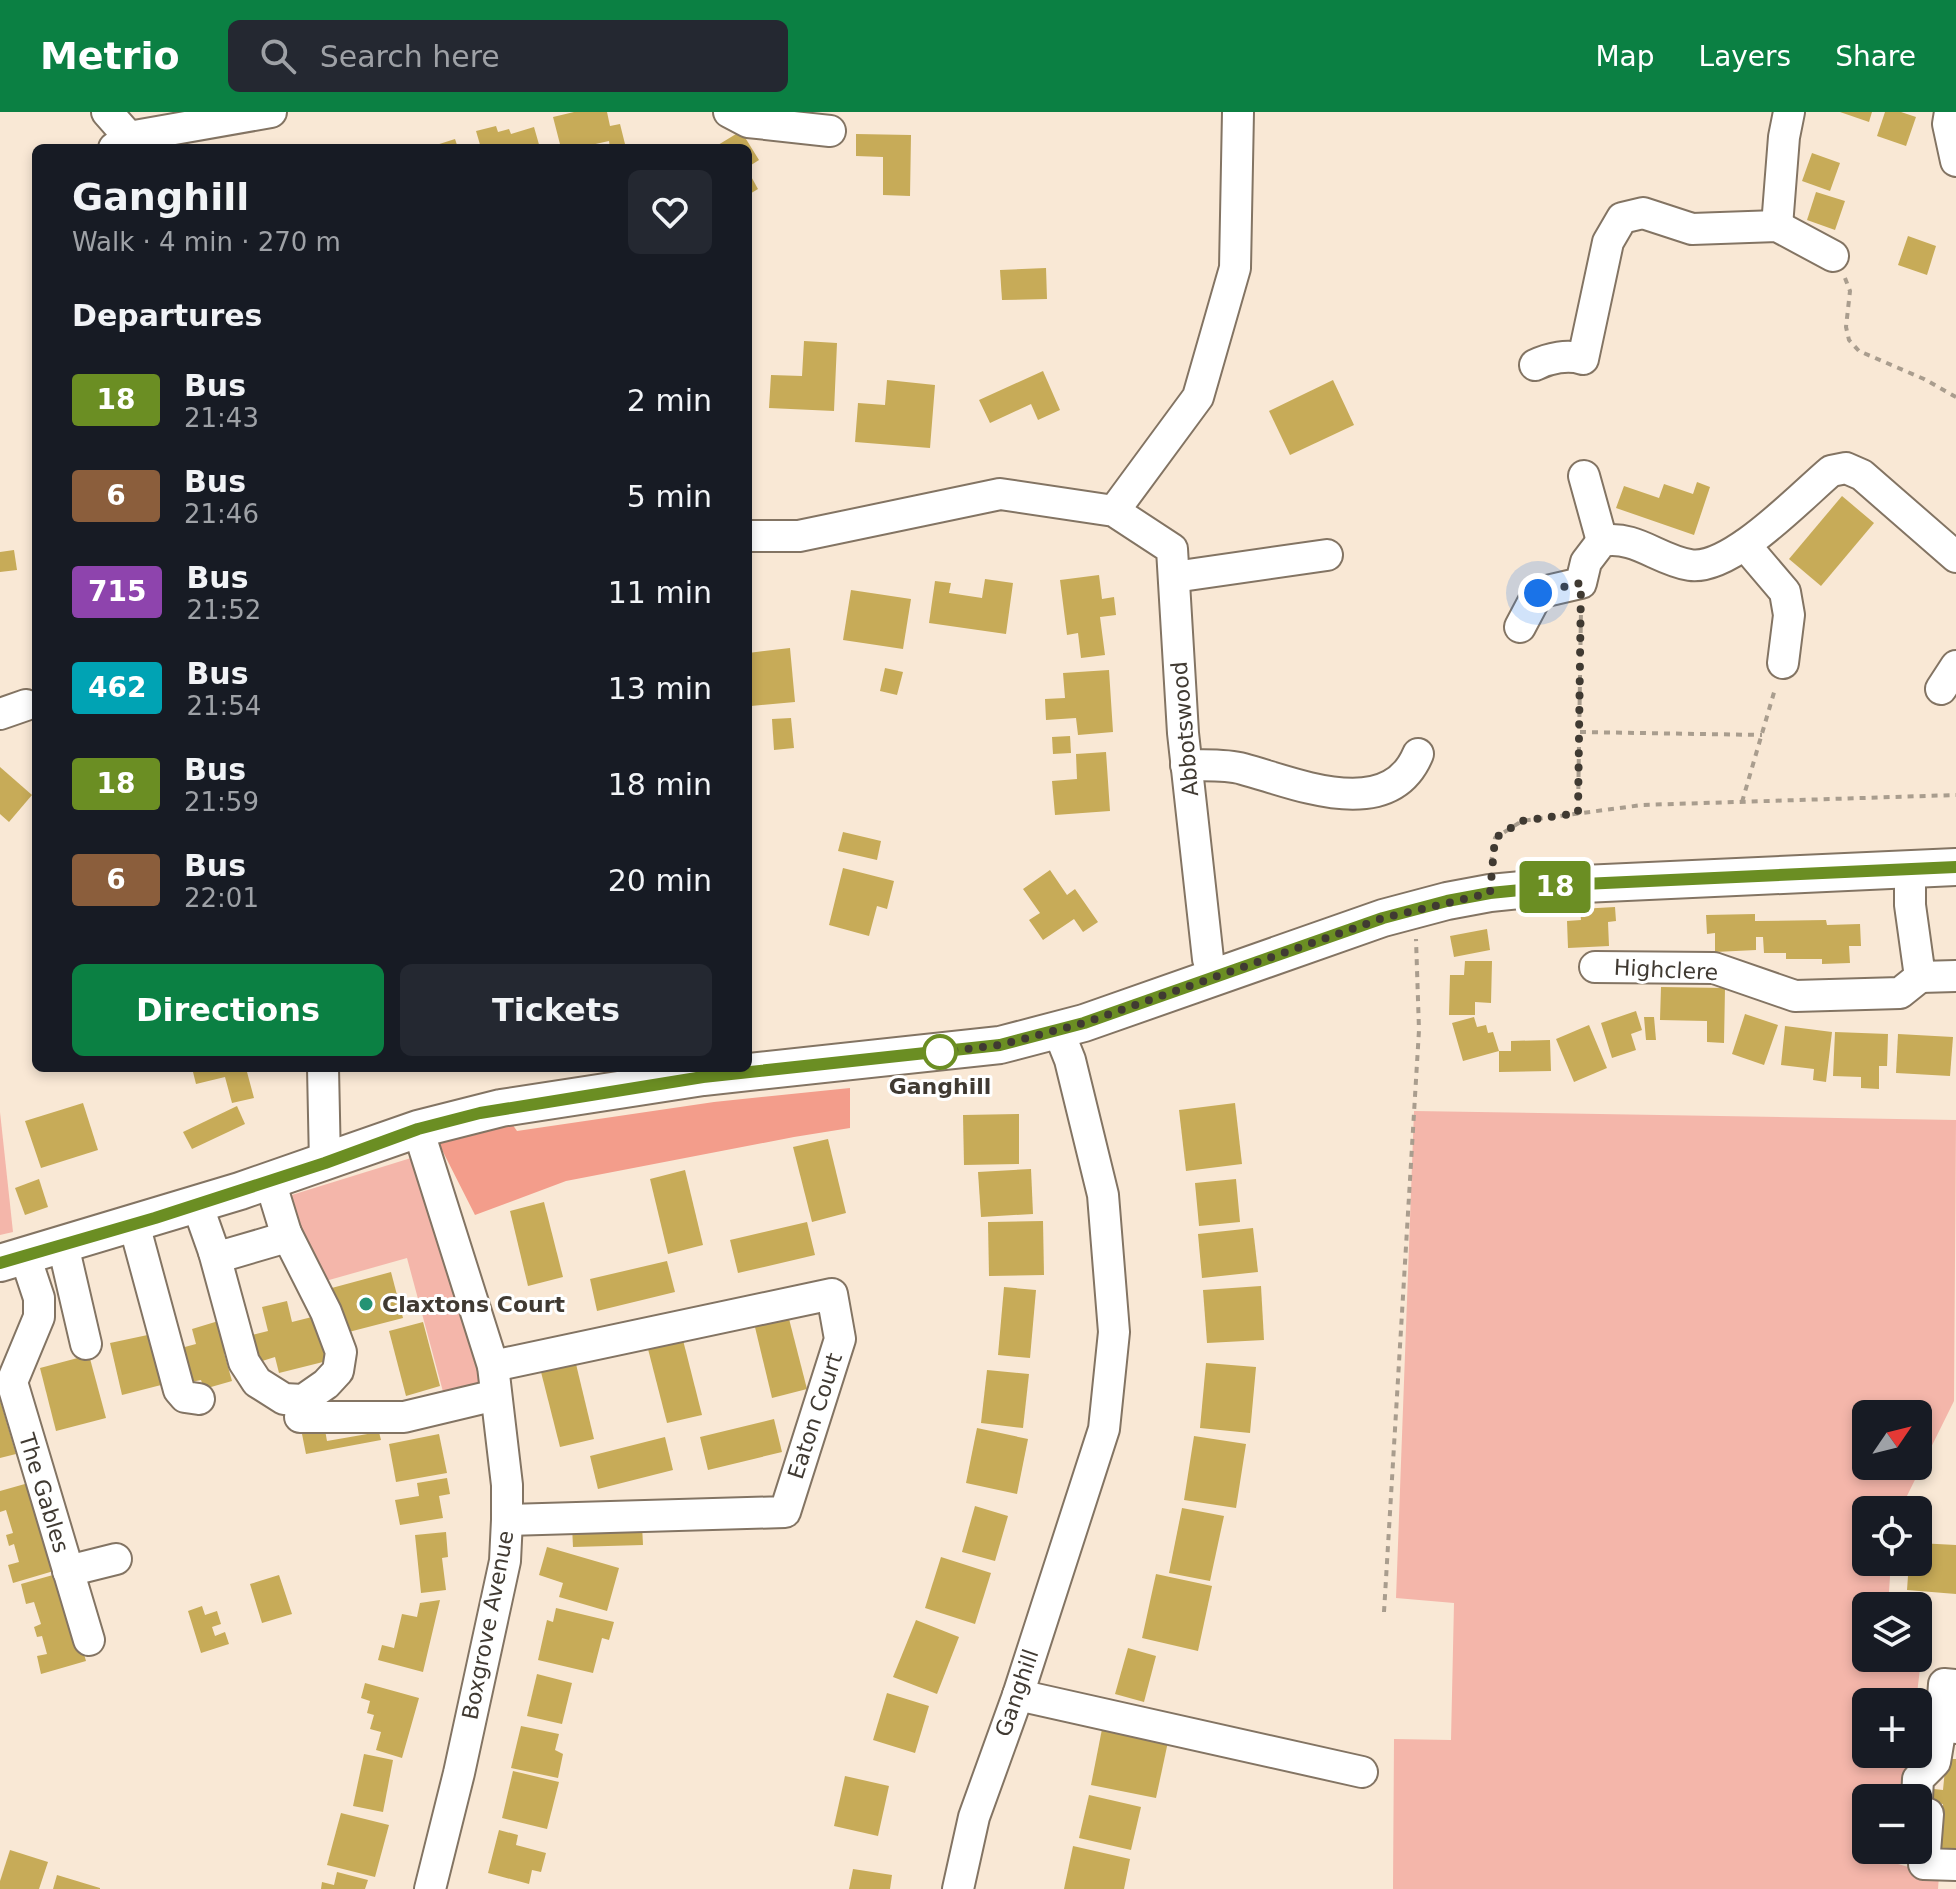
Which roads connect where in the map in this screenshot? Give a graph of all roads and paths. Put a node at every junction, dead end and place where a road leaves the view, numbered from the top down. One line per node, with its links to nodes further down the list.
1 (107, 112): 8 (street)
2 (271, 112): 8 (street)
3 (729, 112): 7 (street)
4 (1238, 112): 15 (street)
5 (1789, 112): 10 (street)
6 (1950, 112): 9 (street)
7 (830, 131)
8 (122, 142)
9 (1956, 161)
10 (1777, 226): 11 (street); 12 (street)
11 (1833, 256): 13 (path)
12 (1535, 365)
13 (1956, 397)
14 (1584, 476): 17 (street)
15 (1114, 511): 16 (street, Abbotswood); 21 (street, Abbotswood)
16 (752, 536)
17 (1602, 541): 18 (street); 22 (street)
18 (1745, 545): 20 (street); 24 (street)
19 (1327, 555): 21 (street)
20 (1956, 557)
21 (1174, 577): 28 (street, Abbotswood)
22 (1581, 583): 23 (street); 25 (path)
23 (1520, 627)
24 (1783, 663): 26 (path)
25 (1579, 732): 26 (path); 31 (path)
26 (1762, 735): 30 (path)
27 (1418, 754): 28 (street)
28 (1186, 765): 38 (street, Abbotswood)
29 (1956, 795): 30 (path)
30 (1742, 802): 31 (path)
31 (1578, 813): 34 (path)
32 (1956, 867): 33 (main road)
33 (1910, 869): 34 (main road); 39 (street)
34 (1490, 893): 35 (main road)
35 (1417, 909): 38 (main road); 60 (path)
36 (1595, 967): 39 (street, Highclere)
37 (1956, 976): 39 (street, Highclere)
38 (1214, 977): 40 (main road)
39 (1920, 977)
40 (1058, 1030): 42 (main road); 63 (street, Ganghill)
41 (331, 1072): 43 (street)
42 (418, 1129): 43 (main road); 54 (street, Boxgrove Avenue)
43 (325, 1163): 44 (main road)
44 (270, 1181): 45 (main road); 47 (street)
45 (197, 1204): 46 (main road); 49 (street)
46 (134, 1224): 48 (main road); 55 (street)
47 (286, 1233): 49 (street); 49 (street)
48 (63, 1245): 50 (main road); 52 (street)
49 (214, 1252)
50 (13, 1260): 51 (street, The Gables)
51 (32, 1338): 53 (street); 59 (street, The Gables)
52 (86, 1344)
53 (0, 1347)
54 (494, 1380): 56 (street); 57 (street, Boxgrove Avenue); 57 (street, Eaton Court)
55 (199, 1399)
56 (300, 1417)
57 (507, 1520): 69 (street, Boxgrove Avenue)
58 (116, 1559): 59 (street)
59 (68, 1571): 61 (street, The Gables)
60 (1384, 1612)
61 (89, 1640)
62 (1956, 1685): 64 (street)
63 (1018, 1695): 65 (street); 70 (street, Ganghill)
64 (1949, 1727): 66 (street)
65 (1362, 1772)
66 (1918, 1784)
67 (1924, 1864): 68 (street)
68 (1956, 1865)
69 (430, 1889)
70 (958, 1889)

